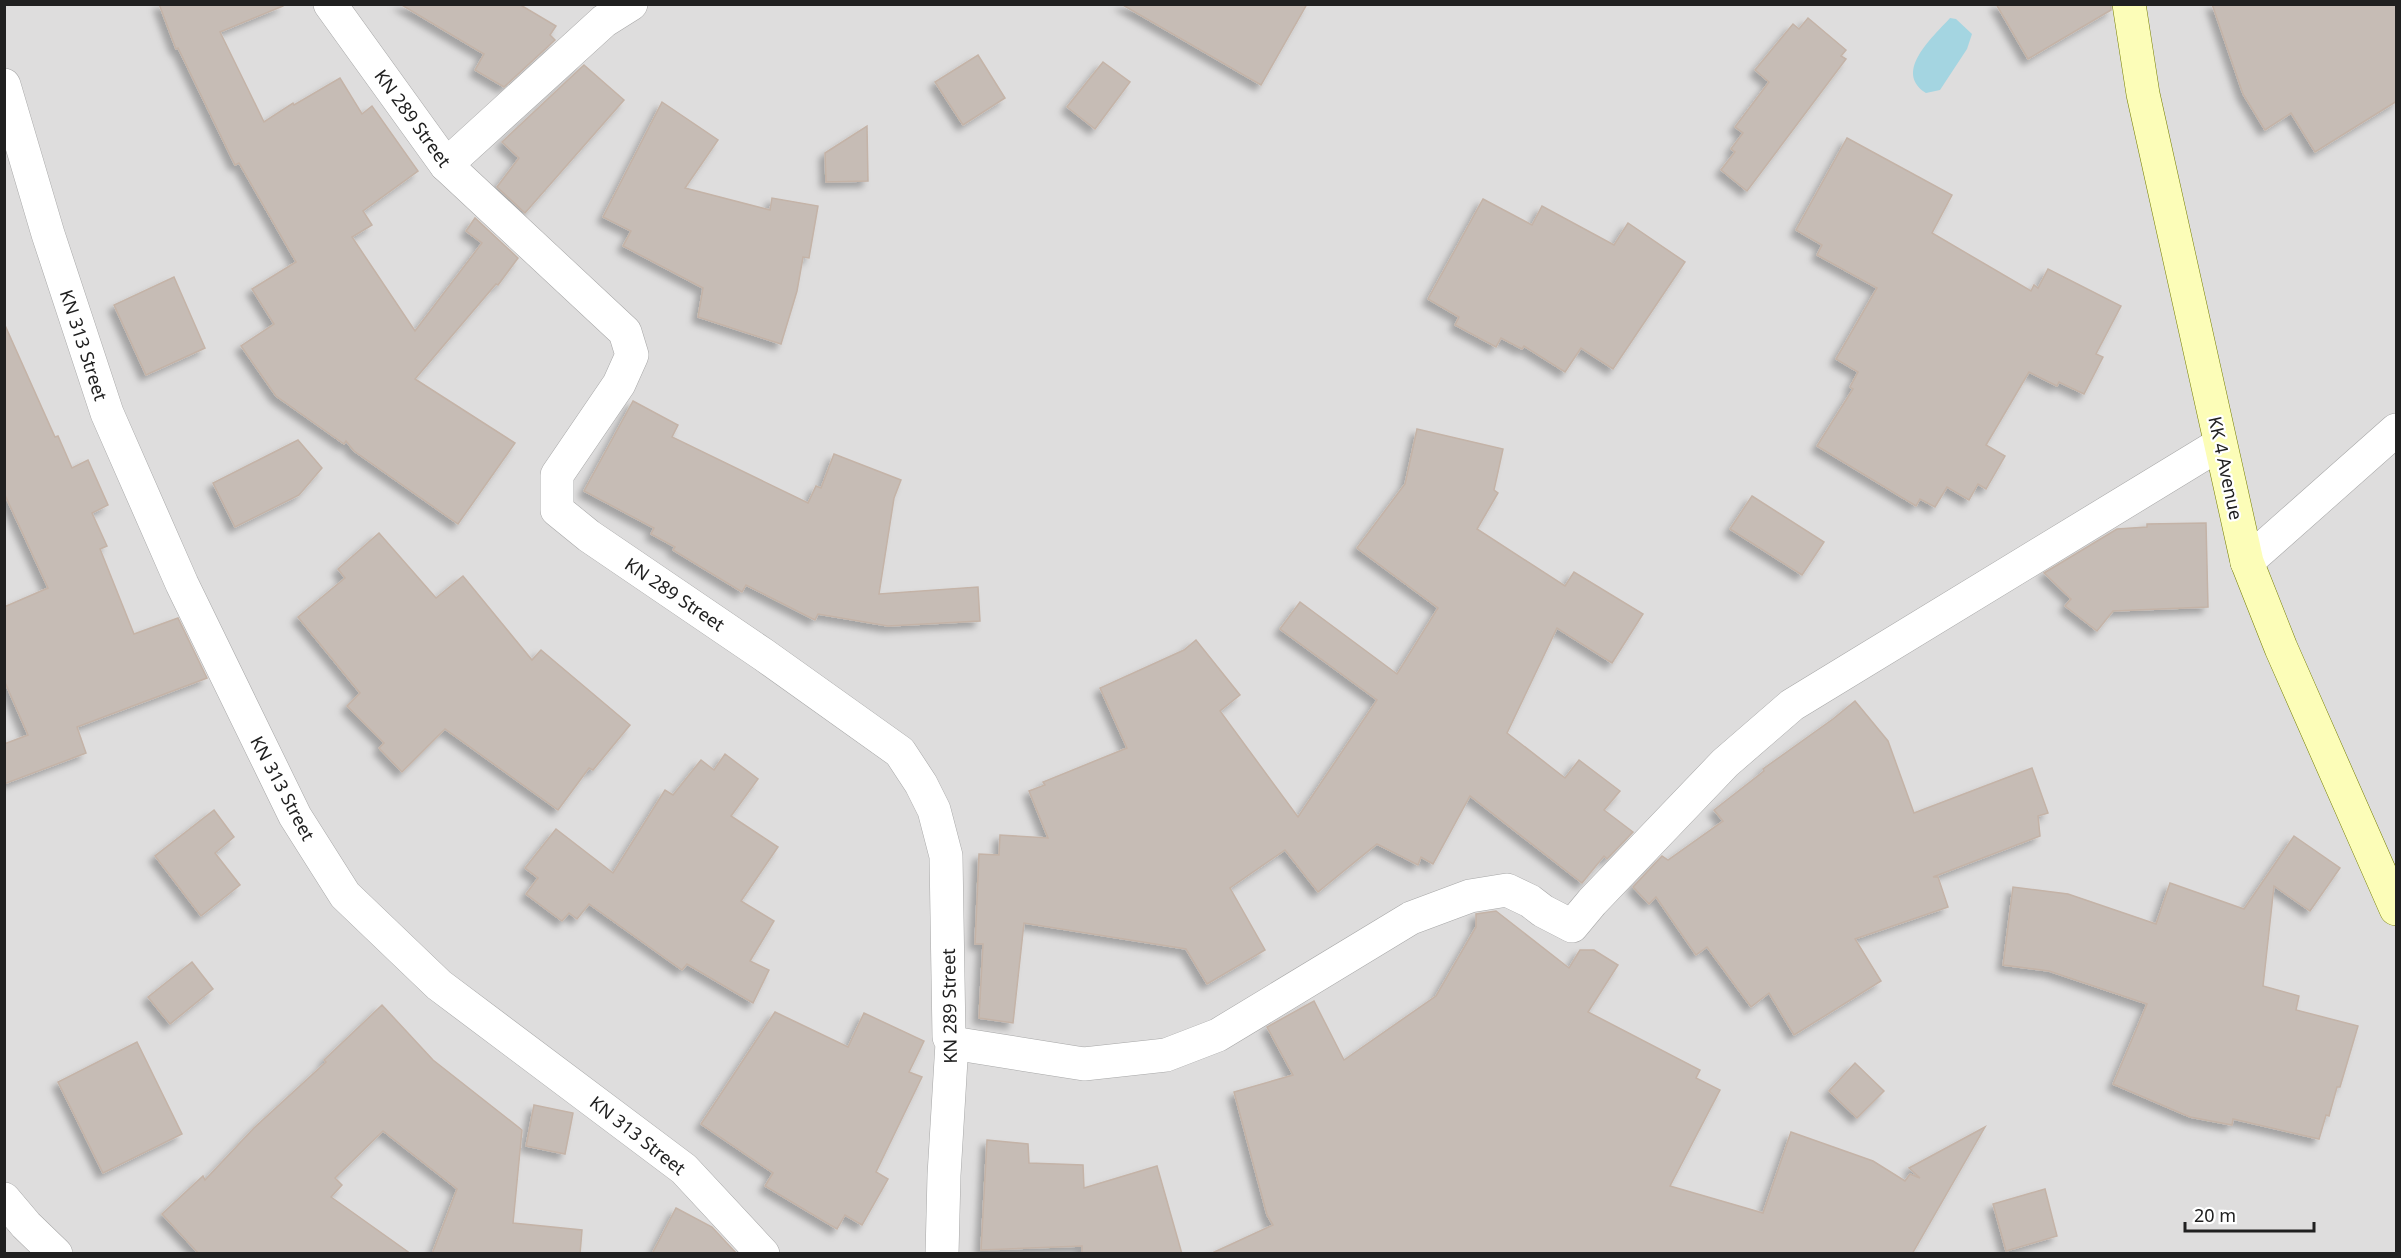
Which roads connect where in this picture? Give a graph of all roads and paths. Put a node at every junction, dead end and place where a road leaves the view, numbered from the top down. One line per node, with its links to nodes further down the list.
1 (330, 4): 5 (street, KN 289 Street)
2 (631, 4): 5 (street)
3 (2129, 4): 8 (main road, KK 4 Avenue)
4 (4, 85): 6 (street, KN 313 Street)
5 (446, 165): 11 (street, KN 289 Street)
6 (16, 169): 14 (street, KN 313 Street)
7 (2397, 430): 9 (street)
8 (2220, 444): 9 (main road, KK 4 Avenue); 11 (street)
9 (2247, 562): 10 (main road, KK 4 Avenue)
10 (2397, 909)
11 (952, 1043): 15 (street, KN 289 Street)
12 (4, 1199): 13 (street)
13 (56, 1254)
14 (763, 1254)
15 (942, 1254)

